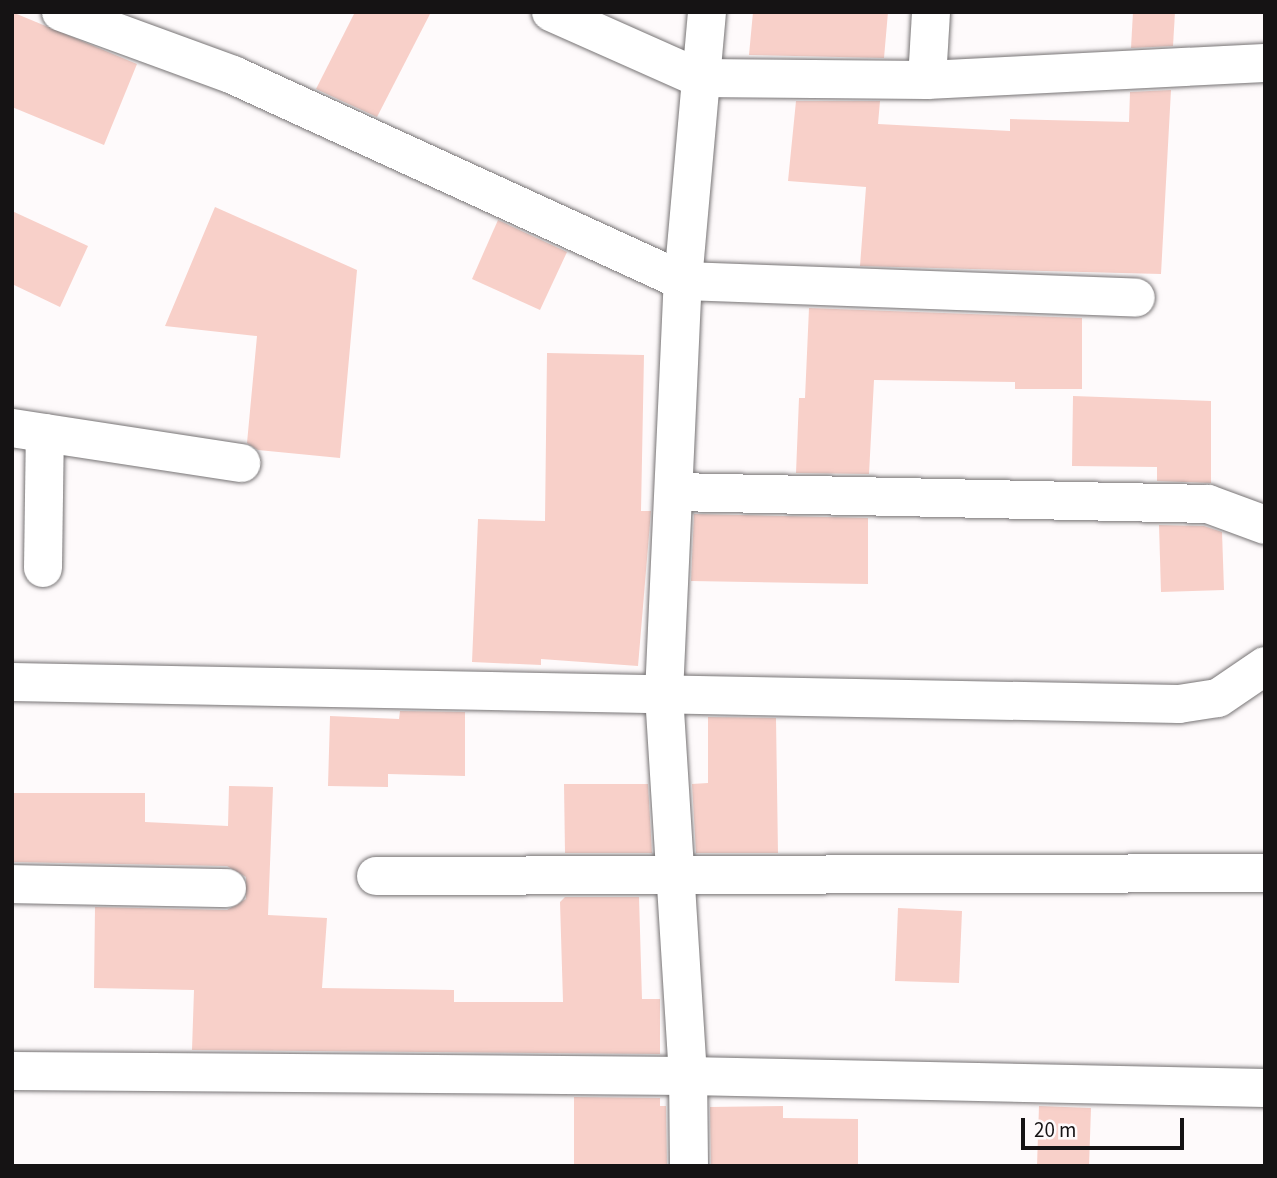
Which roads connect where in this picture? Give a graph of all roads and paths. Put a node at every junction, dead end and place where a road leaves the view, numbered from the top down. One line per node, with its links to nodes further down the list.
1 (61, 12): 8 (street)
2 (551, 12): 6 (street)
3 (707, 12): 6 (street)
4 (931, 12): 7 (street)
5 (1265, 62): 7 (street)
6 (699, 78): 7 (street); 8 (street)
7 (927, 80)
8 (683, 281): 9 (street); 12 (street)
9 (1136, 298)
10 (29, 430): 11 (street); 14 (street)
11 (241, 463)
12 (676, 492): 13 (street); 17 (street)
13 (1265, 526)
14 (43, 568)
15 (1265, 666): 17 (street)
16 (12, 682): 17 (street)
17 (664, 694): 18 (street)
18 (675, 873): 19 (street); 20 (street); 24 (street)
19 (1265, 873)
20 (376, 877)
21 (12, 884): 22 (street)
22 (228, 888)
23 (12, 1071): 24 (street)
24 (688, 1076): 25 (street); 26 (street)
25 (1265, 1087)
26 (689, 1166)

